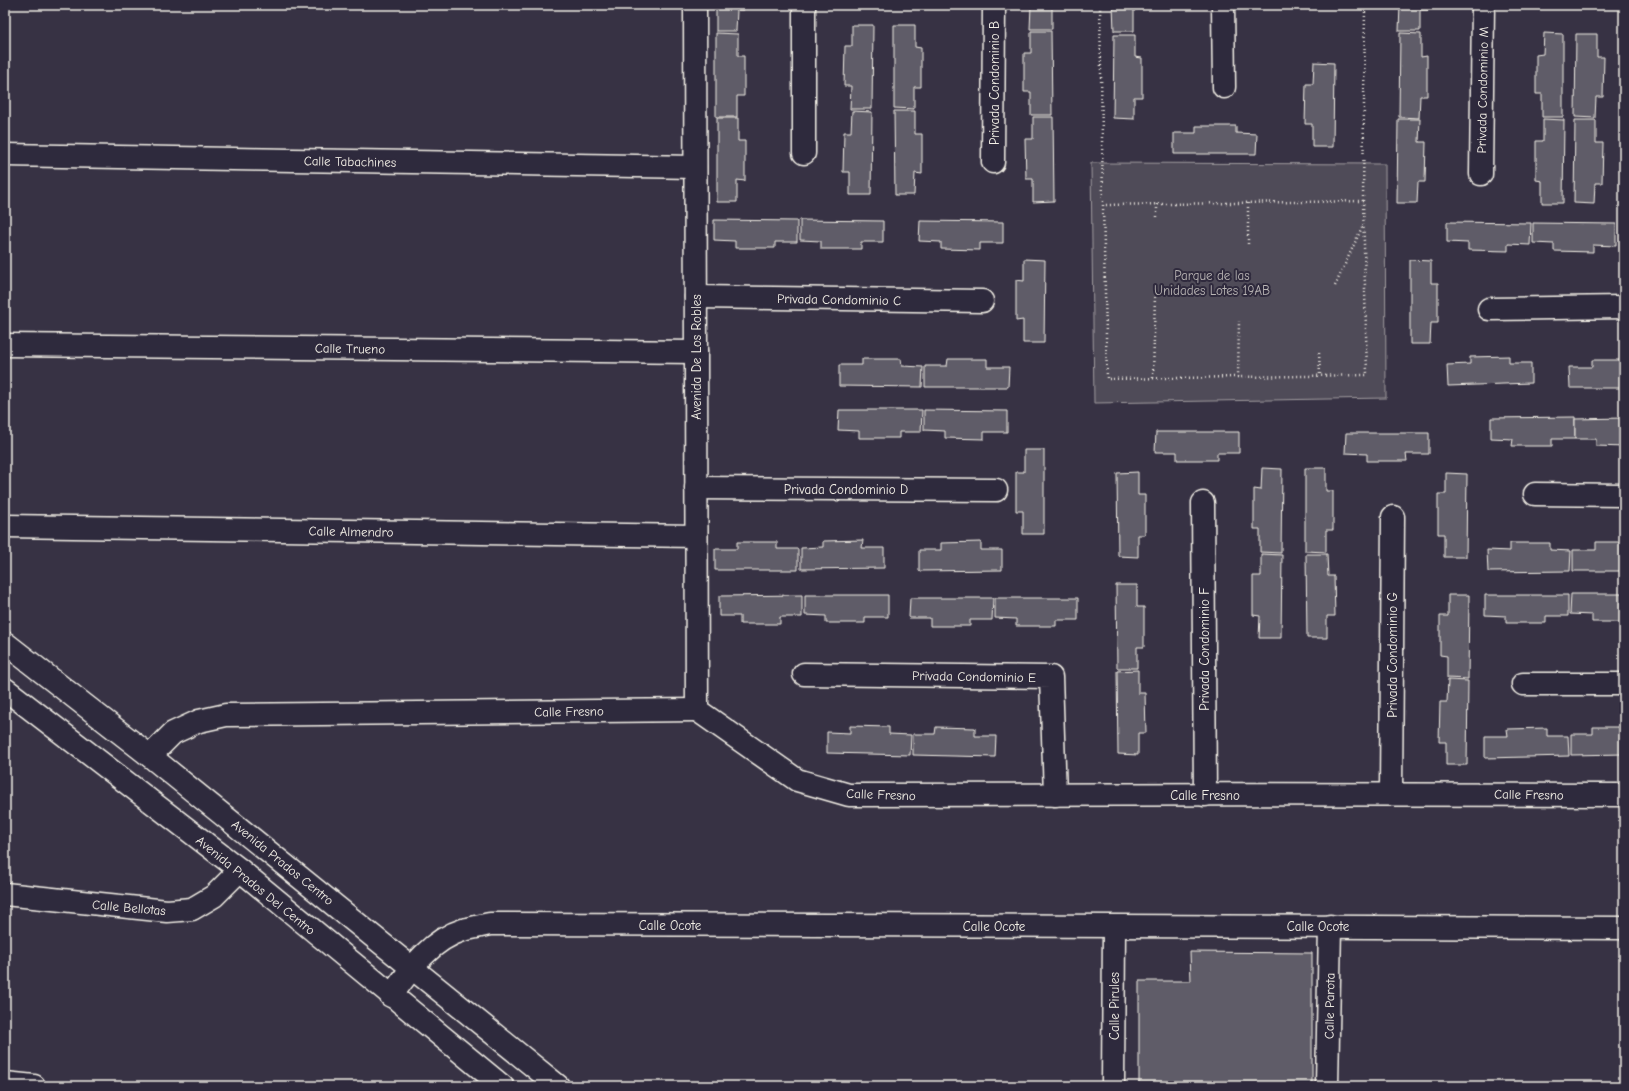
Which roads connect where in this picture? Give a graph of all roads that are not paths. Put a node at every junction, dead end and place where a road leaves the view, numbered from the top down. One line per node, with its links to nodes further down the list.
1 (695, 5): 10 (street, Avenida De Los Robles)
2 (804, 5): 7 (street)
3 (994, 5): 9 (street, Privada Condominio B)
4 (1223, 5): 6 (street)
5 (1483, 5): 11 (street, Privada Condominio M)
6 (1224, 87)
7 (804, 153)
8 (5, 155): 10 (street, Calle Tabachines)
9 (994, 162)
10 (695, 167): 12 (street, Avenida De Los Robles)
11 (1481, 174)
12 (696, 297): 13 (street, Privada Condominio C); 17 (street, Avenida De Los Robles)
13 (982, 301)
14 (1624, 308): 15 (street)
15 (1489, 309)
16 (5, 344): 17 (street, Calle Trueno)
17 (696, 352): 18 (street, Avenida De Los Robles)
18 (696, 488): 19 (street, Privada Condominio D); 25 (street, Avenida De Los Robles)
19 (996, 490)
20 (1535, 494): 21 (street)
21 (1624, 495)
22 (1203, 503): 35 (street, Privada Condominio F)
23 (1393, 517): 33 (street, Privada Condominio G)
24 (5, 526): 25 (street, Calle Almendro)
25 (696, 536): 31 (street, Avenida De Los Robles)
26 (5, 643): 32 (street, Avenida Prados Centro)
27 (804, 674): 34 (street, Privada Condominio E)
28 (1523, 684): 29 (street)
29 (1624, 684)
30 (5, 689): 37 (street, Avenida Prados Del Centro)
31 (697, 710): 32 (street, Calle Fresno); 34 (street, Calle Fresno)
32 (150, 756): 42 (street, Avenida Prados Centro)
33 (1391, 793): 35 (street, Calle Fresno); 36 (street, Calle Fresno)
34 (1055, 795): 35 (street, Calle Fresno)
35 (1205, 795)
36 (1624, 795)
37 (240, 870): 38 (street, Calle Bellotas); 43 (street, Avenida Prados Del Centro)
38 (5, 894)
39 (1330, 926): 40 (street, Calle Ocote); 41 (street, Calle Ocote); 49 (street, Calle Parota)
40 (1114, 927): 42 (street, Calle Ocote); 48 (street, Calle Pirules)
41 (1624, 928)
42 (412, 967): 43 (street, Calle Ocote); 47 (street, Avenida Prados Centro)
43 (391, 996): 46 (street, Avenida Prados Del Centro)
44 (5, 1083): 45 (street)
45 (34, 1086)
46 (502, 1086)
47 (558, 1086)
48 (1113, 1086)
49 (1327, 1086)

